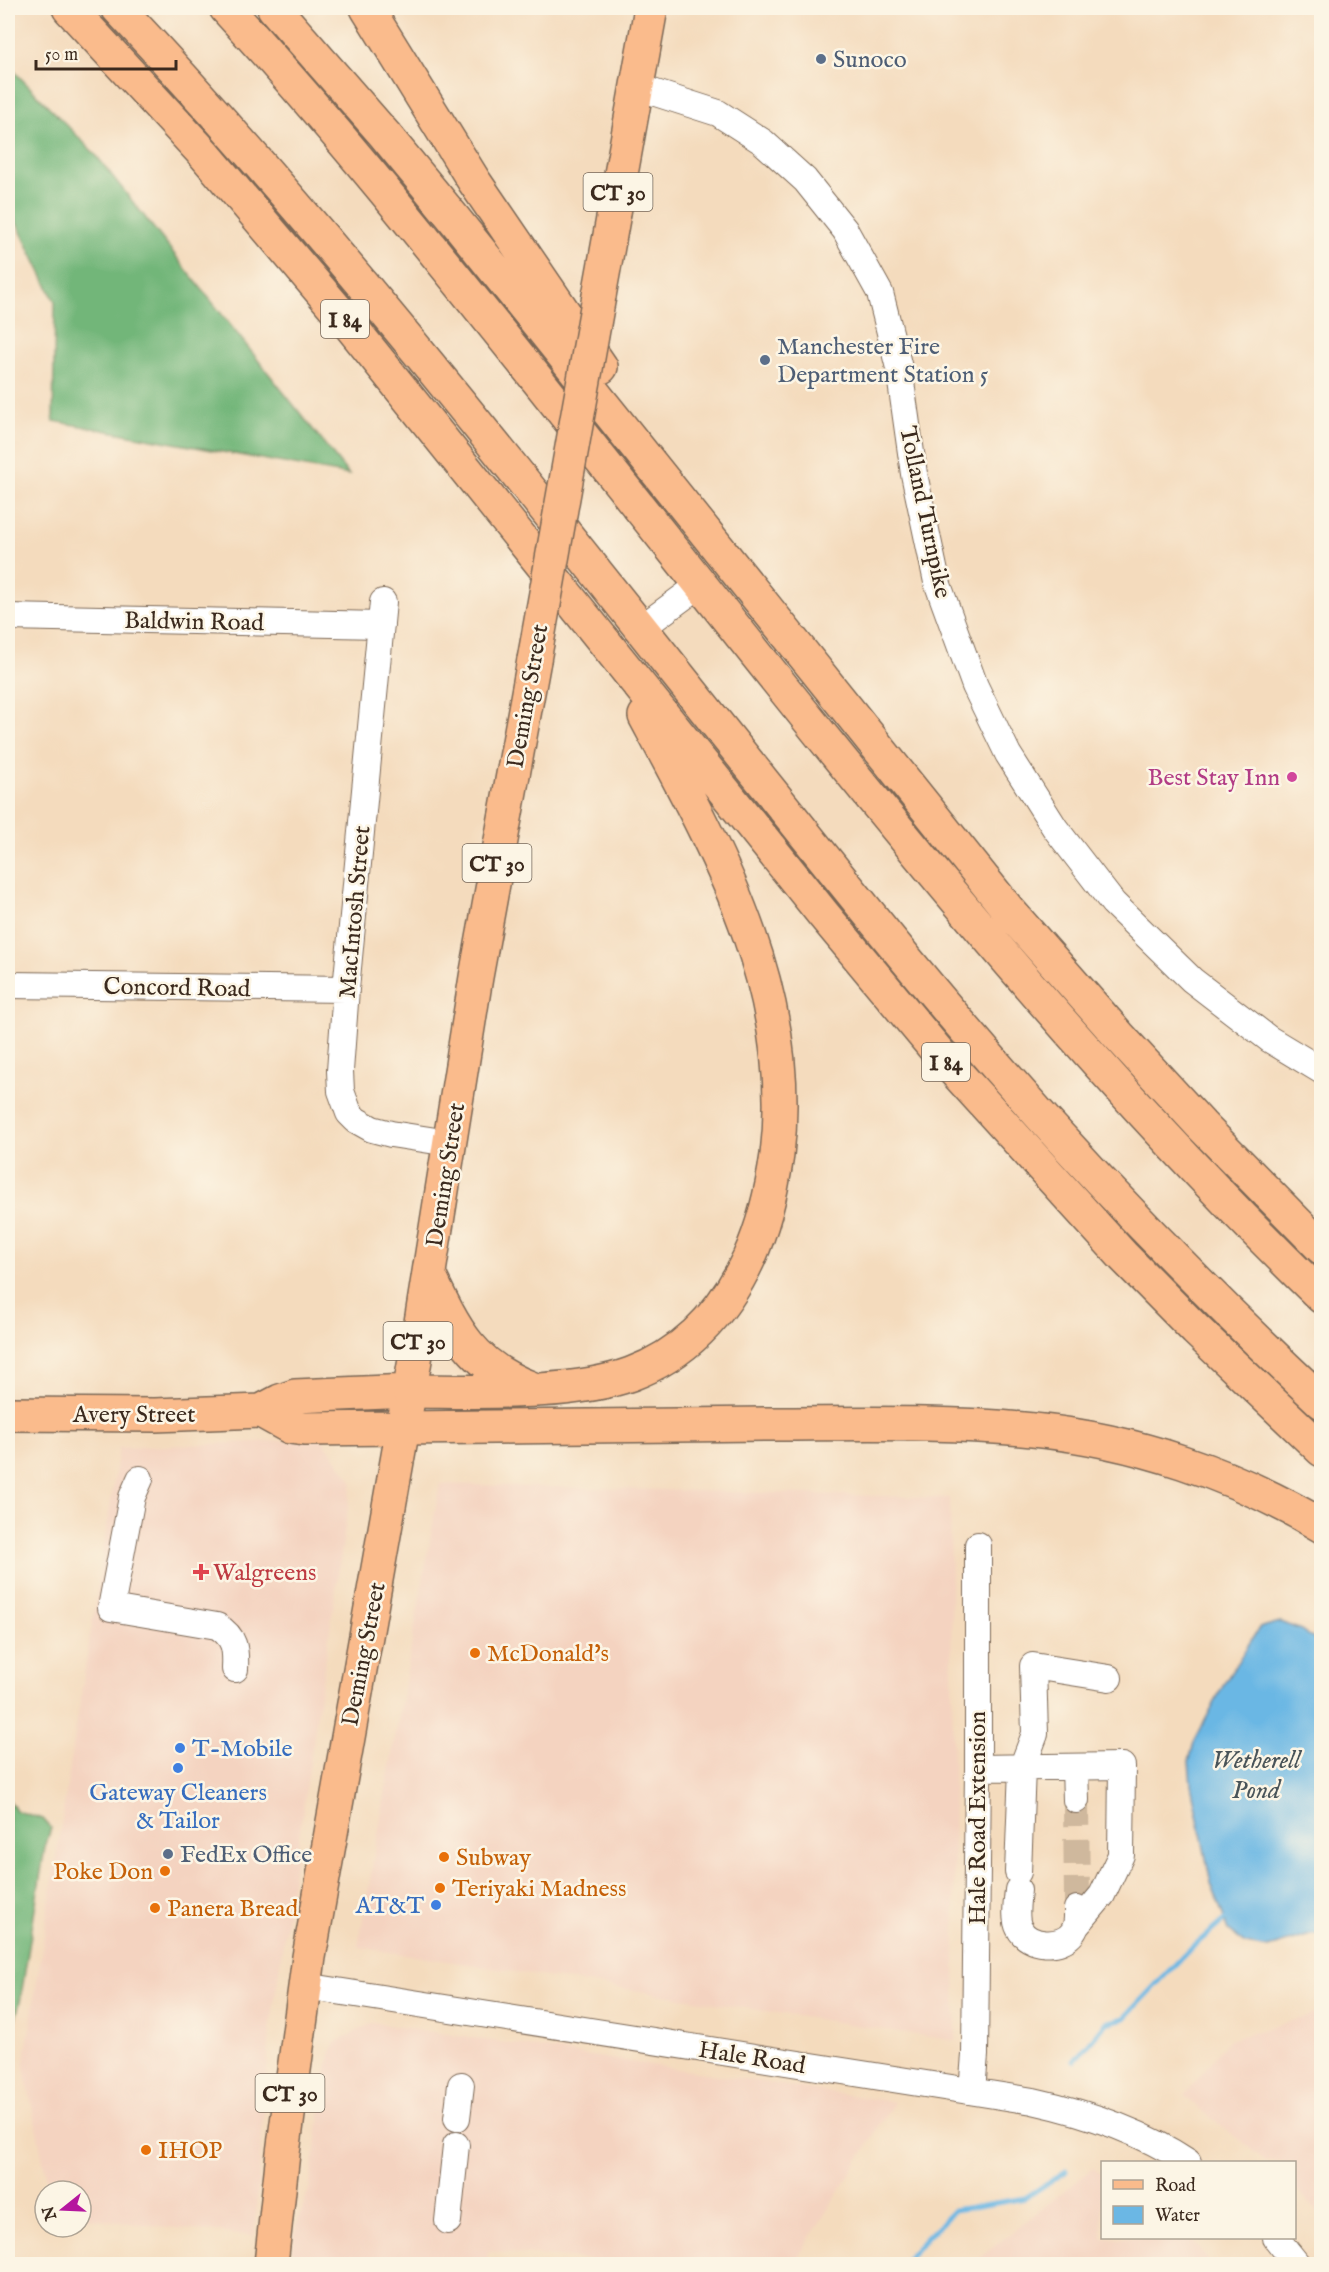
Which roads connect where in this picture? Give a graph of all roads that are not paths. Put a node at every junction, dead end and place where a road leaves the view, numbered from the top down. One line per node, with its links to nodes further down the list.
1 (69, 8): 13 (main road, I 84)
2 (118, 8): 12 (main road)
3 (226, 8): 9 (main road)
4 (274, 8): 8 (main road)
5 (368, 8): 8 (main road)
6 (651, 8): 7 (main road, CT 30)
7 (637, 87): 16 (street, Tolland Turnpike); 17 (main road, Deming Street / CT 30, bridge)
8 (668, 486): 18 (main road)
9 (701, 584): 12 (street); 20 (main road)
10 (382, 613): 11 (street, Baldwin Road); 15 (street, MacIntosh Street)
11 (8, 617)
12 (640, 629): 23 (main road)
13 (606, 643): 21 (main road, Avery Street); 27 (main road, I 84)
14 (8, 985): 15 (street, Concord Road)
15 (346, 989): 17 (street, MacIntosh Street)
16 (1322, 1071)
17 (449, 1143): 19 (main road, Deming Street / CT 30)
18 (1322, 1248)
19 (429, 1275): 21 (main road); 22 (main road, Deming Street / CT 30)
20 (1322, 1297)
21 (533, 1389): 22 (main road, Avery Street)
22 (409, 1391): 24 (main road, Avery Street); 26 (main road, Deming Street / CT 30)
23 (1322, 1402)
24 (261, 1411): 25 (main road, Avery Street); 26 (main road)
25 (8, 1414)
26 (403, 1428): 29 (main road); 37 (main road, Deming Street / CT 30)
27 (1322, 1450)
28 (140, 1479): 31 (street)
29 (1322, 1526)
30 (978, 1545): 34 (street, Hale Road Extension)
31 (235, 1669)
32 (1109, 1678): 35 (street)
33 (1076, 1767): 35 (street); 35 (street); 36 (street)
34 (978, 1768): 35 (street); 39 (street, Hale Road Extension)
35 (1022, 1768)
36 (1076, 1800)
37 (305, 1986): 39 (street, Hale Road); 45 (main road, Deming Street / CT 30)
38 (461, 2085): 40 (street)
39 (972, 2091): 42 (street, Hale Road)
40 (457, 2118)
41 (456, 2145): 43 (street)
42 (1185, 2161)
43 (448, 2221)
44 (1276, 2239): 46 (street)
45 (271, 2265)
46 (1298, 2265)

